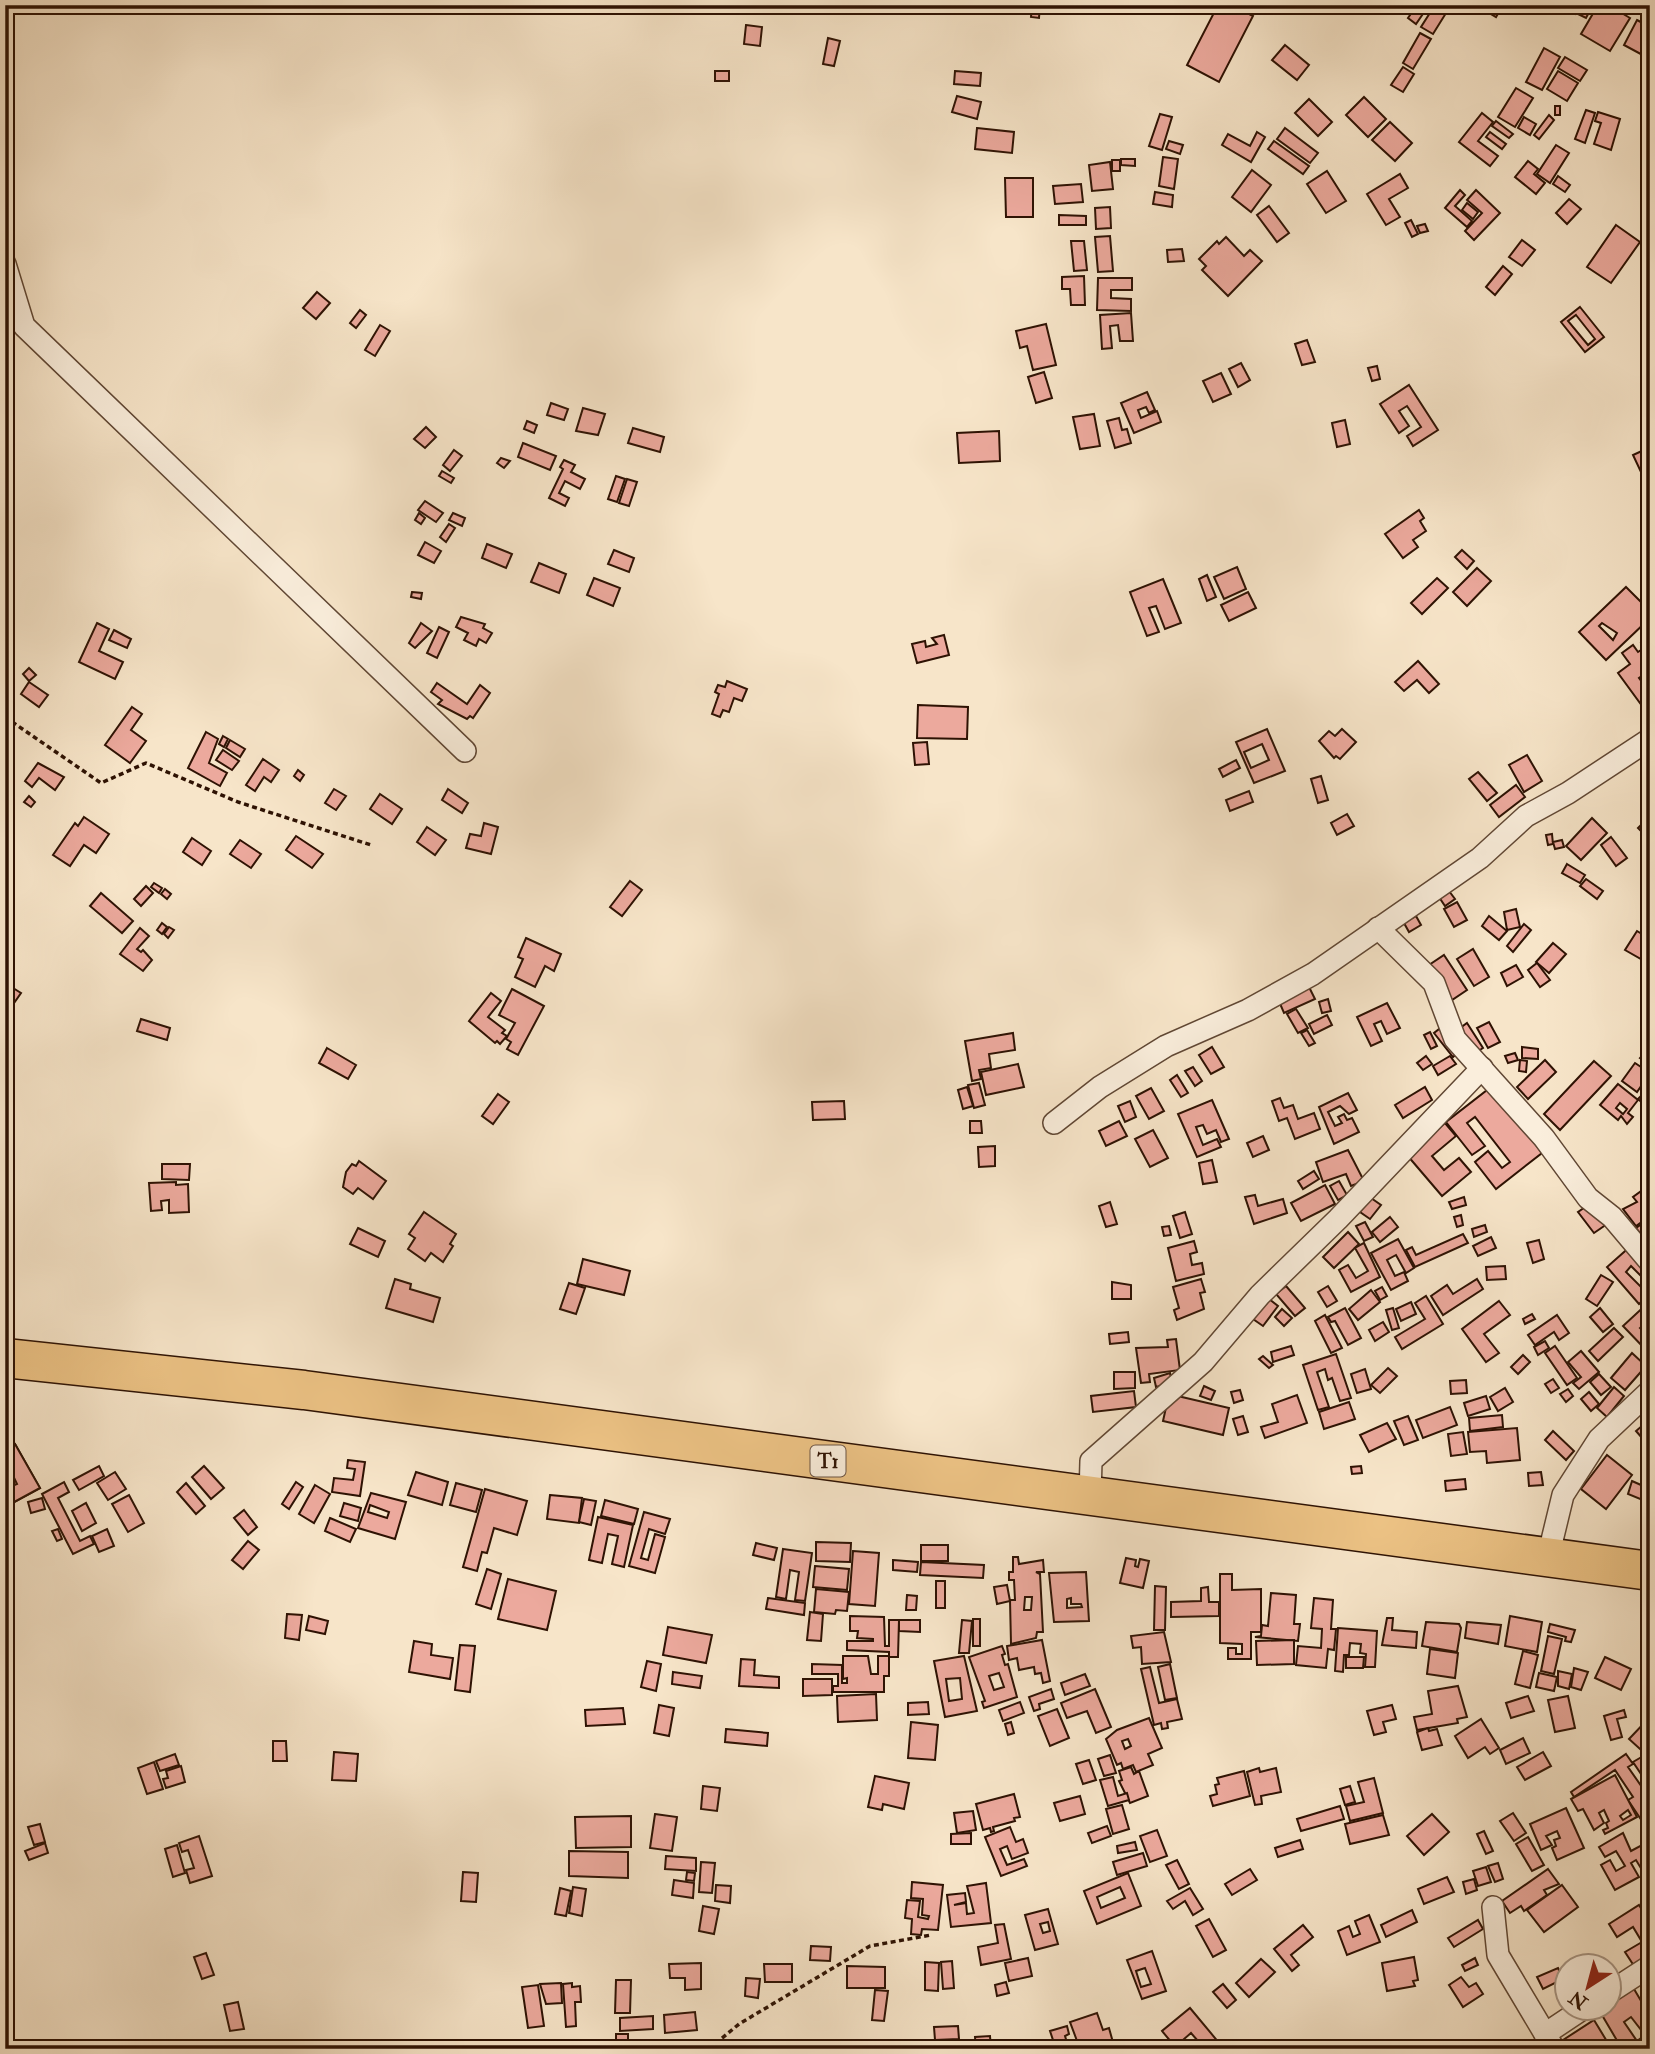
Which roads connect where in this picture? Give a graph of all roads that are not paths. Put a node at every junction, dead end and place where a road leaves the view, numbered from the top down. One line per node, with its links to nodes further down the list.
1 (5, 264): 3 (street)
2 (1650, 738): 4 (street)
3 (465, 751)
4 (1378, 928): 5 (street); 6 (street)
5 (1482, 1068): 7 (street); 10 (street)
6 (1054, 1123)
7 (1650, 1262)
8 (5, 1358): 10 (highway, T1)
9 (1650, 1391): 11 (street)
10 (1090, 1496): 11 (highway, T1)
11 (1548, 1557): 12 (highway, T1)
12 (1650, 1571)
13 (1493, 1907): 17 (street)
14 (1650, 1966): 15 (street)
15 (1624, 1982)
16 (1569, 2022): 17 (street)
17 (1549, 2041)

